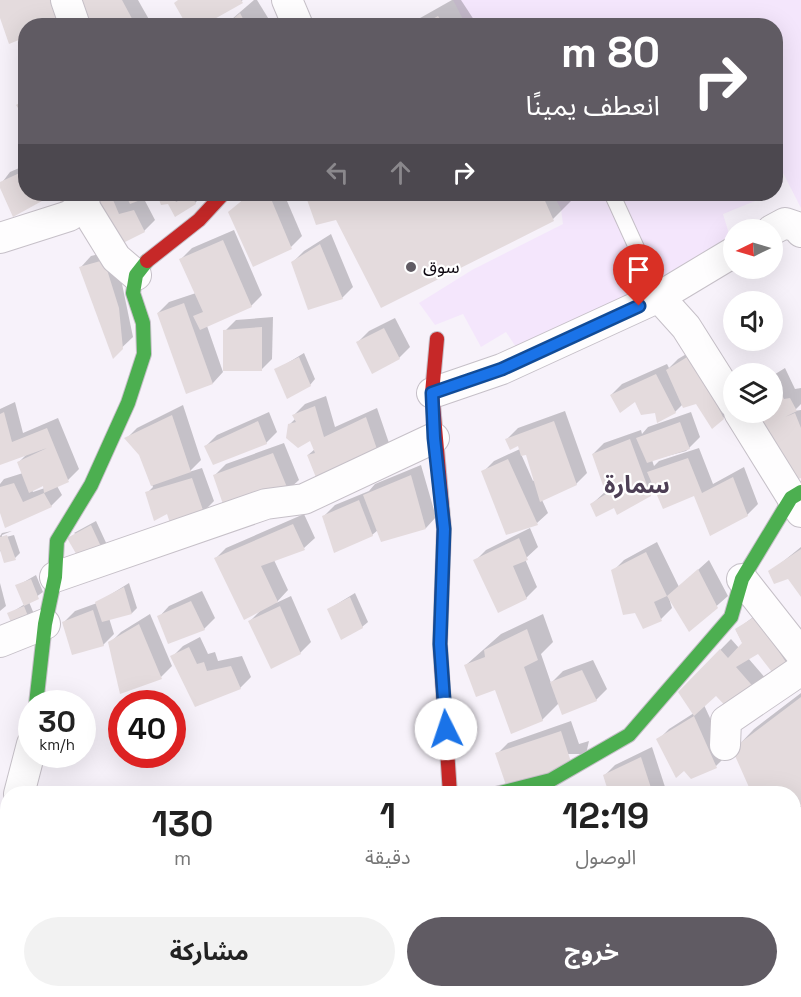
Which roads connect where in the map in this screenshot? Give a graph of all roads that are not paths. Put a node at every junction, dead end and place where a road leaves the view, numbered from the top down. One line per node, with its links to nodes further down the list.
1 (66, 0): 3 (street)
2 (287, 0): 4 (street)
3 (72, 18)
4 (295, 18)
5 (83, 201): 11 (street)
6 (85, 201): 13 (street)
7 (217, 201): 13 (street)
8 (615, 201): 14 (lane)
9 (783, 224): 10 (street)
10 (801, 232)
11 (0, 238)
12 (723, 259): 14 (street)
13 (136, 275): 21 (street)
14 (659, 297): 16 (street); 17 (street)
15 (437, 339): 17 (street)
16 (723, 386)
17 (432, 393): 19 (street)
18 (747, 423): 20 (street)
19 (434, 438): 21 (street); 31 (street)
20 (798, 500): 22 (street)
21 (55, 577): 23 (street)
22 (742, 579): 25 (street); 32 (street)
23 (45, 624): 24 (street); 27 (street)
24 (0, 642)
25 (801, 654)
26 (801, 670): 28 (street)
27 (38, 690)
28 (725, 745)
29 (26, 768): 30 (street)
30 (21, 786)
31 (449, 786)
32 (527, 786)

